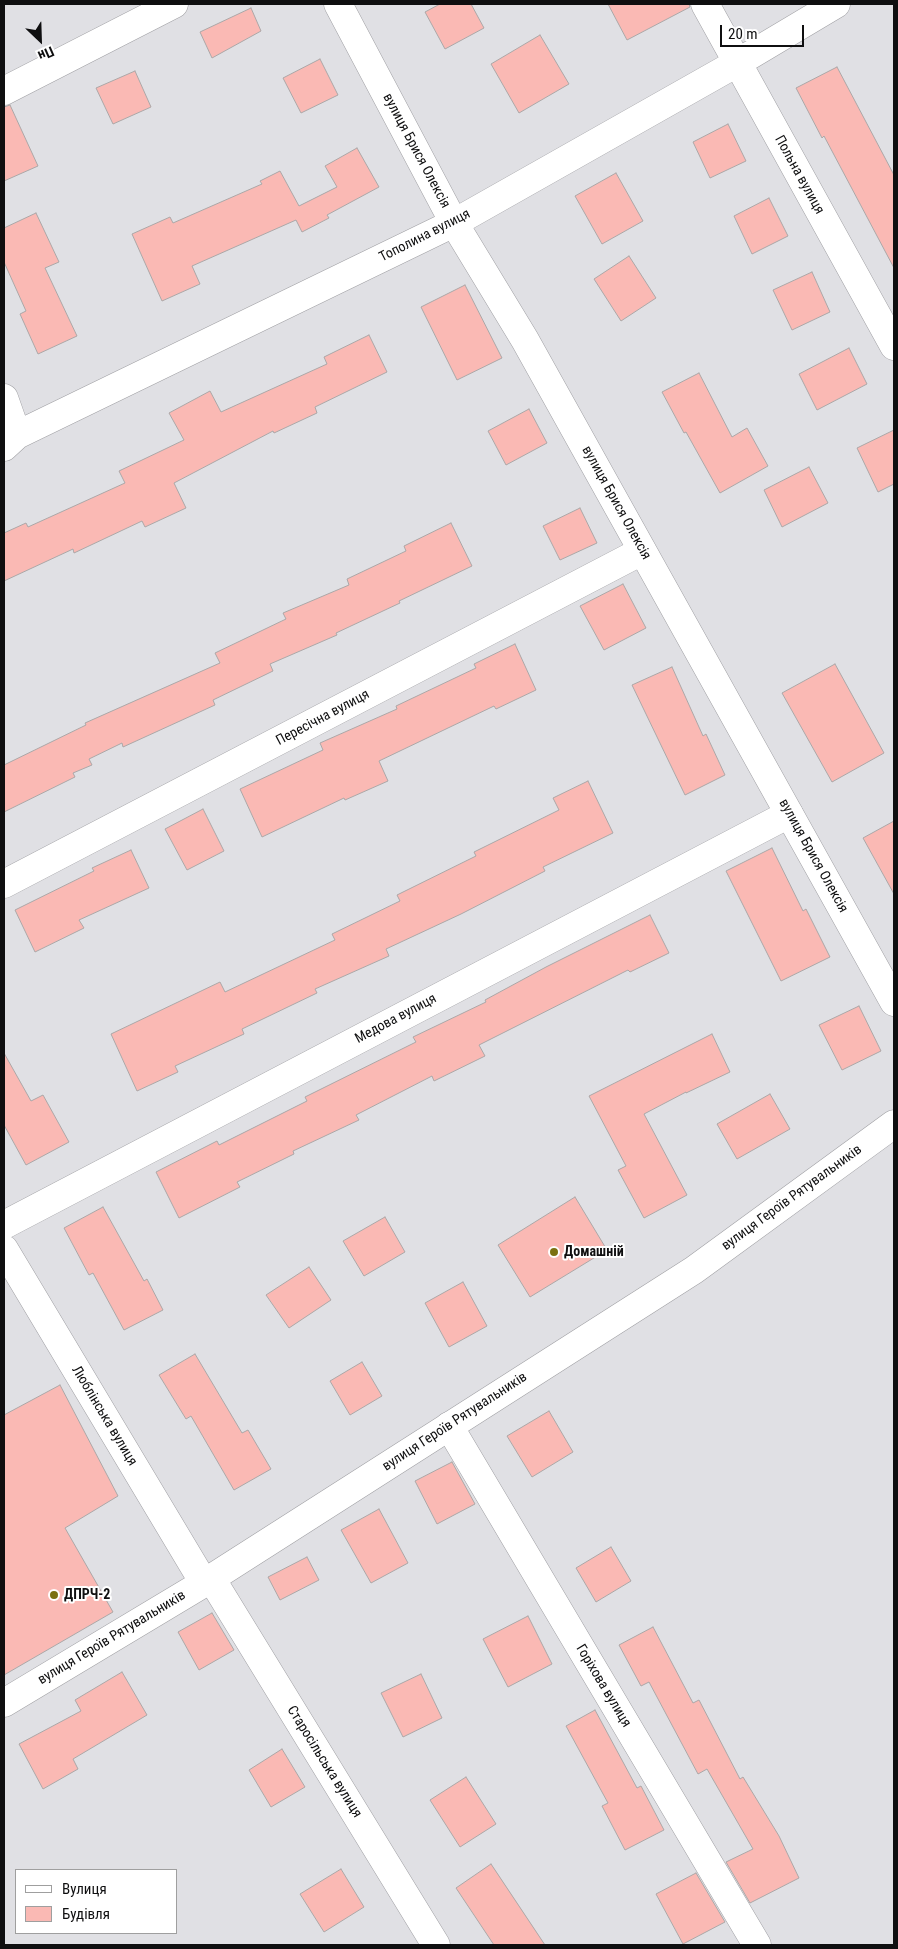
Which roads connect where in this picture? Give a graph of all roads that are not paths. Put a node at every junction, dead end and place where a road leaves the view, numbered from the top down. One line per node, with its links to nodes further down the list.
1 (174, 4): 6 (street)
2 (338, 4): 7 (street, вулиця Брися Олексія)
3 (705, 4): 5 (street, Польна вулиця)
4 (836, 4): 5 (street, Тополина вулиця)
5 (737, 63): 7 (street, Тополина вулиця); 8 (street, Польна вулиця)
6 (4, 91)
7 (454, 223): 10 (street, Тополина вулиця); 11 (street, вулиця Брися Олексія)
8 (894, 345)
9 (4, 398): 10 (street)
10 (10, 442)
11 (642, 551): 12 (street, вулиця Брися Олексія); 13 (street, Пересічна вулиця)
12 (789, 814): 14 (street, вулиця Брися Олексія); 16 (street, Медова вулиця)
13 (4, 884)
14 (894, 1002)
15 (894, 1124): 18 (street, вулиця Героїв Рятувальників)
16 (4, 1225)
17 (4, 1249): 19 (street, Люблінська вулиця)
18 (449, 1426): 19 (street, вулиця Героїв Рятувальників); 22 (street, Горіхова вулиця)
19 (207, 1580): 20 (street, вулиця Героїв Рятувальників); 21 (street, Старосільська вулиця)
20 (4, 1704)
21 (436, 1945)
22 (757, 1945)

